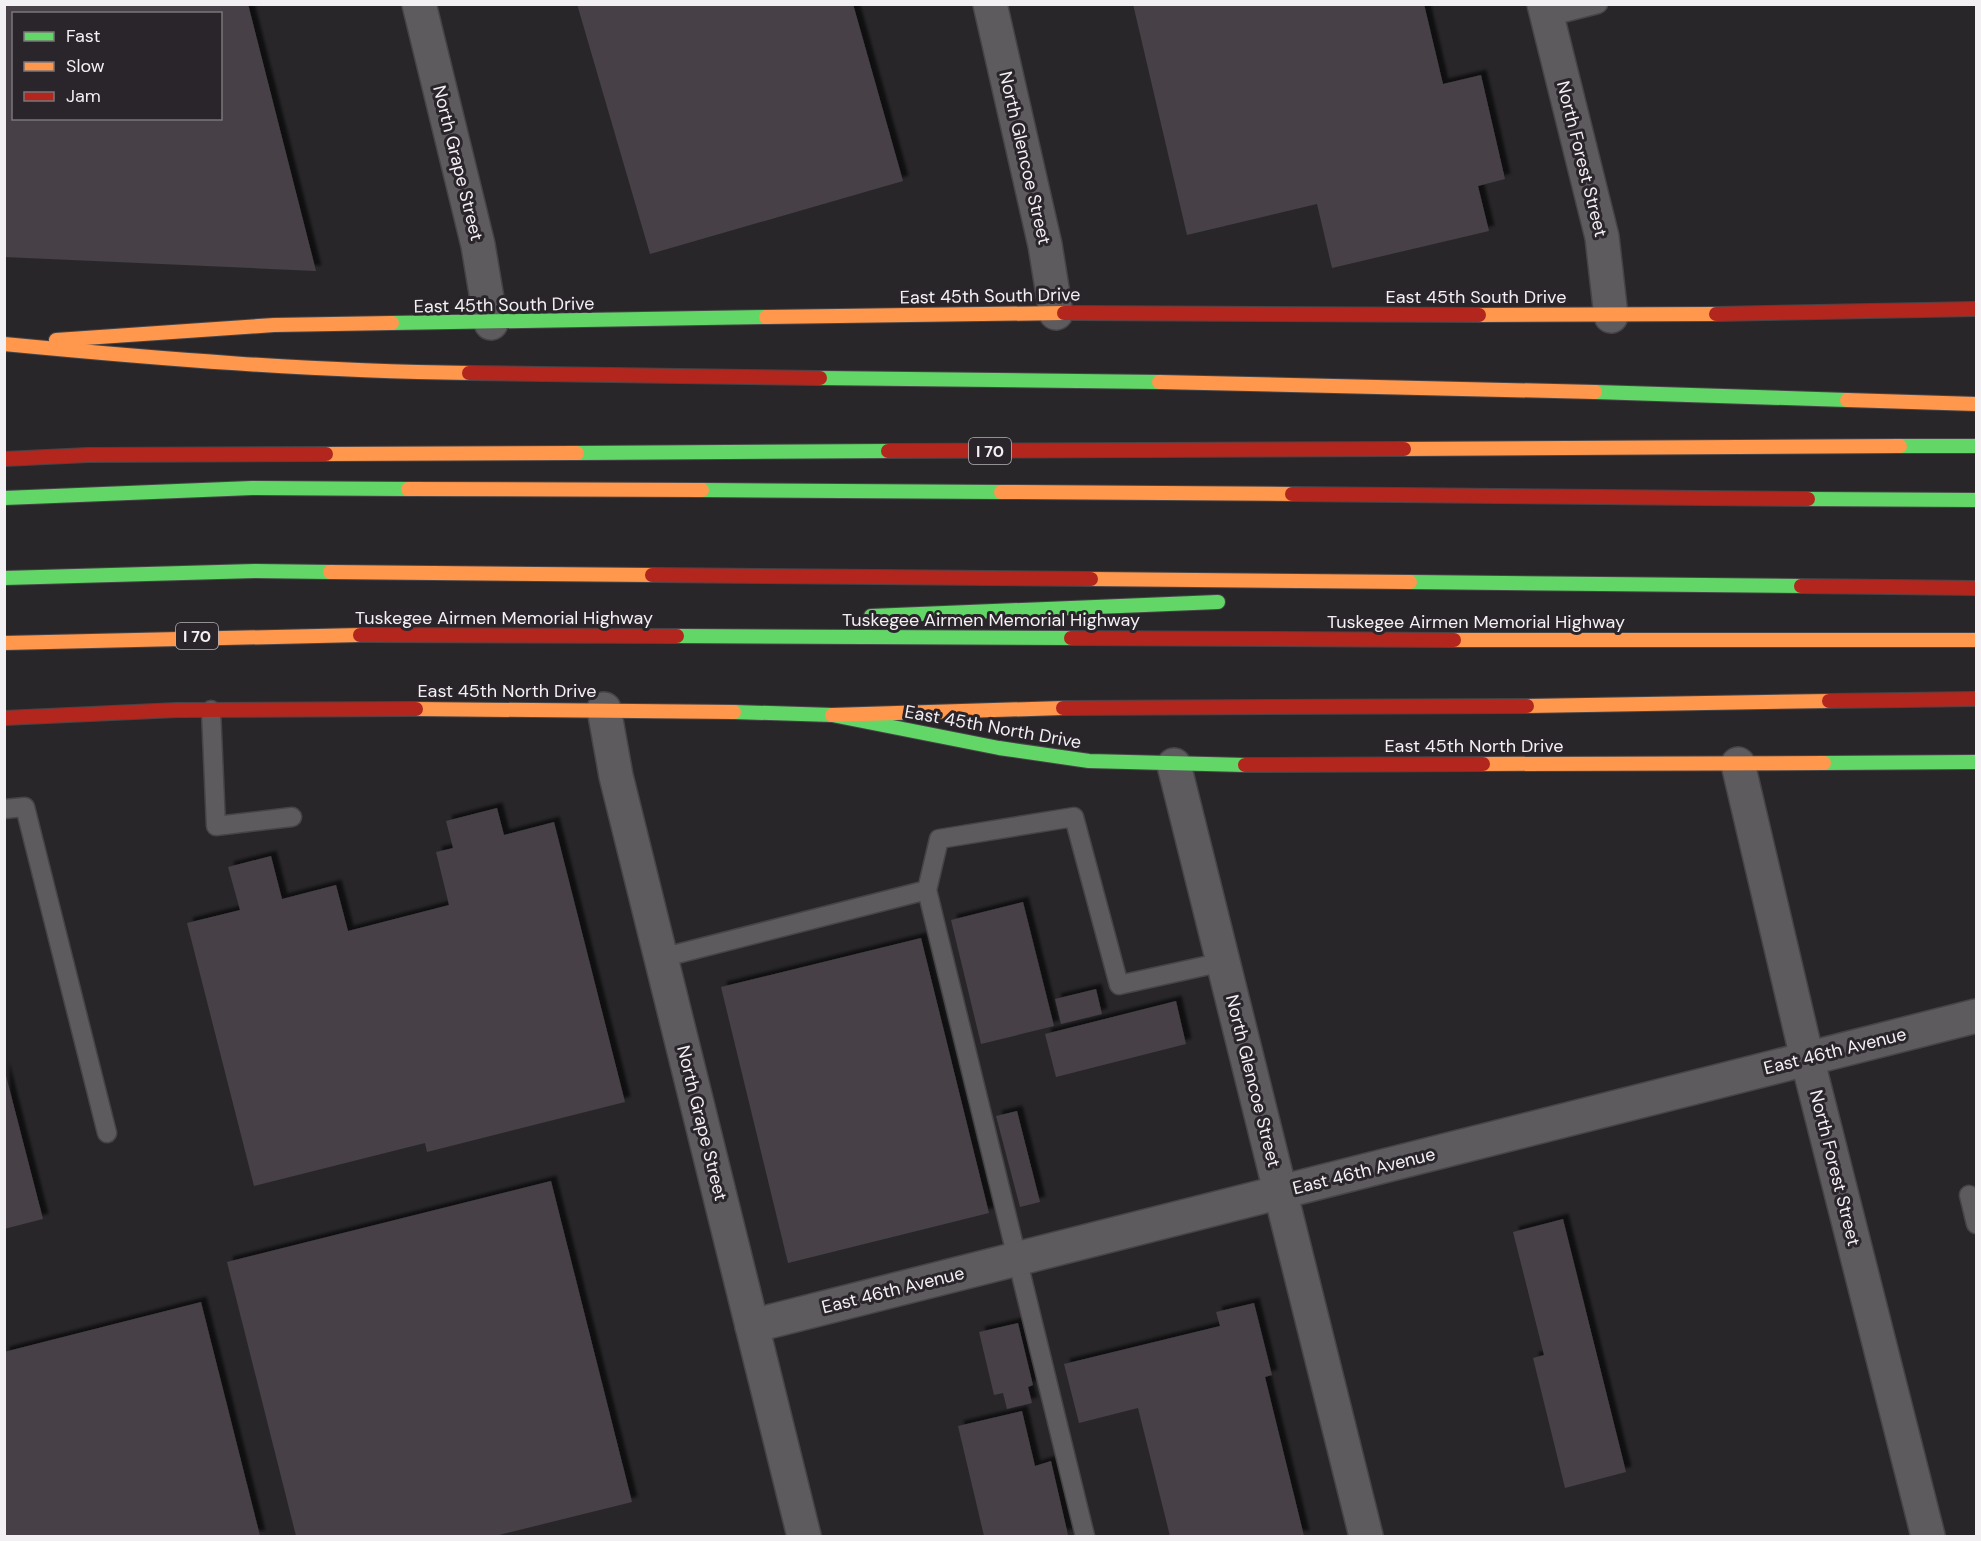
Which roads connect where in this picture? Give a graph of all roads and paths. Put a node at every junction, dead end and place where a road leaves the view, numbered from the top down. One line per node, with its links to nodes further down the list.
1 (419, 4): 8 (street, North Grape Street)
2 (990, 4): 6 (street, North Glencoe Street)
3 (1598, 4): 4 (lane)
4 (1546, 11): 7 (street, North Forest Street)
5 (1977, 309): 7 (main road, East 45th South Drive)
6 (1056, 313): 7 (main road, East 45th South Drive); 8 (main road, East 45th South Drive)
7 (1611, 316)
8 (491, 323): 9 (main road, East 45th South Drive)
9 (4, 344): 10 (main road)
10 (1977, 404)
11 (1977, 446): 12 (main road, I 70)
12 (4, 459)
13 (4, 489): 14 (main road)
14 (150, 491): 15 (main road); 16 (main road)
15 (4, 498)
16 (1977, 500)
17 (4, 578): 18 (main road)
18 (1640, 585): 19 (main road); 20 (main road)
19 (1977, 588)
20 (1378, 596)
21 (1235, 602): 22 (main road)
22 (854, 617)
23 (723, 622): 24 (main road)
24 (389, 635): 25 (main road, Tuskegee Airmen Memorial Highway / I 70); 26 (main road, Tuskegee Airmen Memorial Highway / I 70)
25 (1977, 640)
26 (4, 643)
27 (1977, 699): 30 (main road)
28 (604, 709): 29 (main road, East 45th North Drive); 30 (main road, East 45th North Drive); 38 (street, North Grape Street)
29 (211, 710): 31 (main road, East 45th North Drive); 36 (lane)
30 (832, 715): 34 (main road, East 45th North Drive)
31 (4, 718)
32 (1977, 762): 33 (main road, East 45th North Drive)
33 (1738, 764): 34 (main road, East 45th North Drive); 41 (street, North Forest Street)
34 (1174, 765): 39 (street, North Glencoe Street)
35 (4, 809): 42 (lane)
36 (292, 817)
37 (927, 890): 38 (lane); 39 (lane); 46 (lane)
38 (661, 958): 47 (street, North Grape Street)
39 (1223, 962): 43 (street, North Glencoe Street)
40 (1977, 1016): 41 (street, East 46th Avenue)
41 (1807, 1058): 43 (street, East 46th Avenue); 51 (street, North Forest Street)
42 (107, 1133)
43 (1281, 1192): 46 (street, East 46th Avenue); 50 (street, North Glencoe Street)
44 (1969, 1195): 45 (lane)
45 (1977, 1224)
46 (1016, 1259): 47 (street, East 46th Avenue); 49 (lane)
47 (752, 1326): 48 (street, North Grape Street)
48 (804, 1536)
49 (1085, 1536)
50 (1366, 1536)
51 (1928, 1536)

